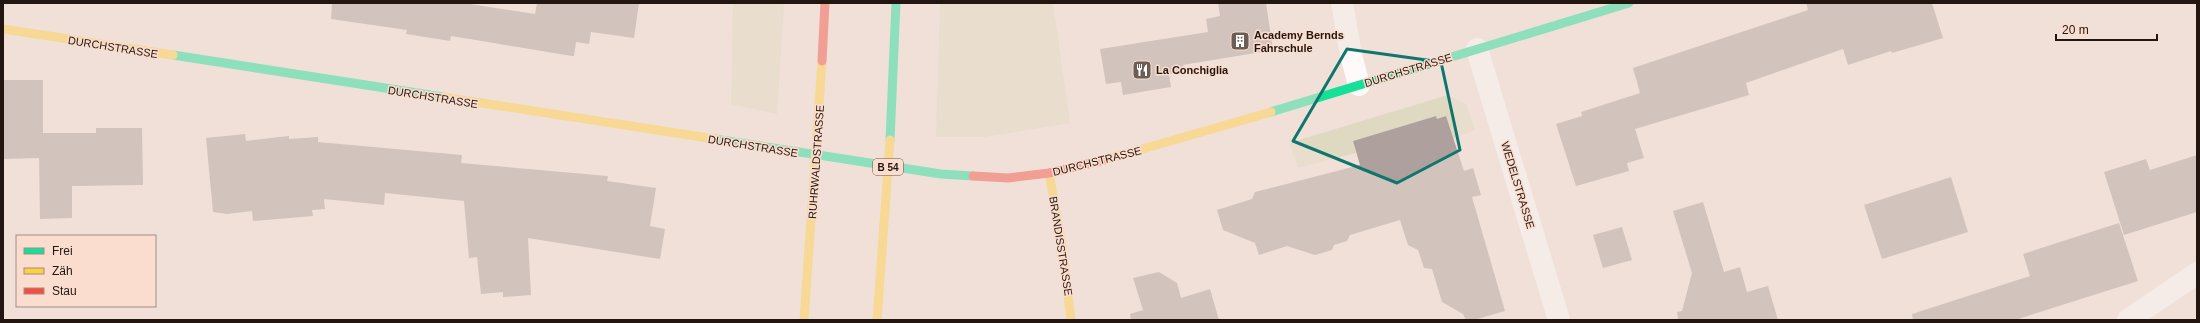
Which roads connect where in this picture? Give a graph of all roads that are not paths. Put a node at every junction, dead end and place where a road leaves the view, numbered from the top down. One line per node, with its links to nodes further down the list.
1 (825, 3): 10 (main road, RUHRWALDSTRASSE)
2 (896, 3): 11 (main road, B 54)
3 (1342, 3): 7 (street)
4 (1629, 3): 6 (main road, DURCHSTRASSE)
5 (3, 29): 8 (main road, DURCHSTRASSE)
6 (1477, 49): 7 (main road, DURCHSTRASSE); 13 (street, WEDELSTRASSE)
7 (1359, 85): 8 (main road, DURCHSTRASSE)
8 (1049, 173): 12 (main road, BRANDISSTRASSE)
9 (2197, 273): 14 (street)
10 (804, 320)
11 (876, 320)
12 (1071, 320)
13 (1559, 320)
14 (2128, 320)

